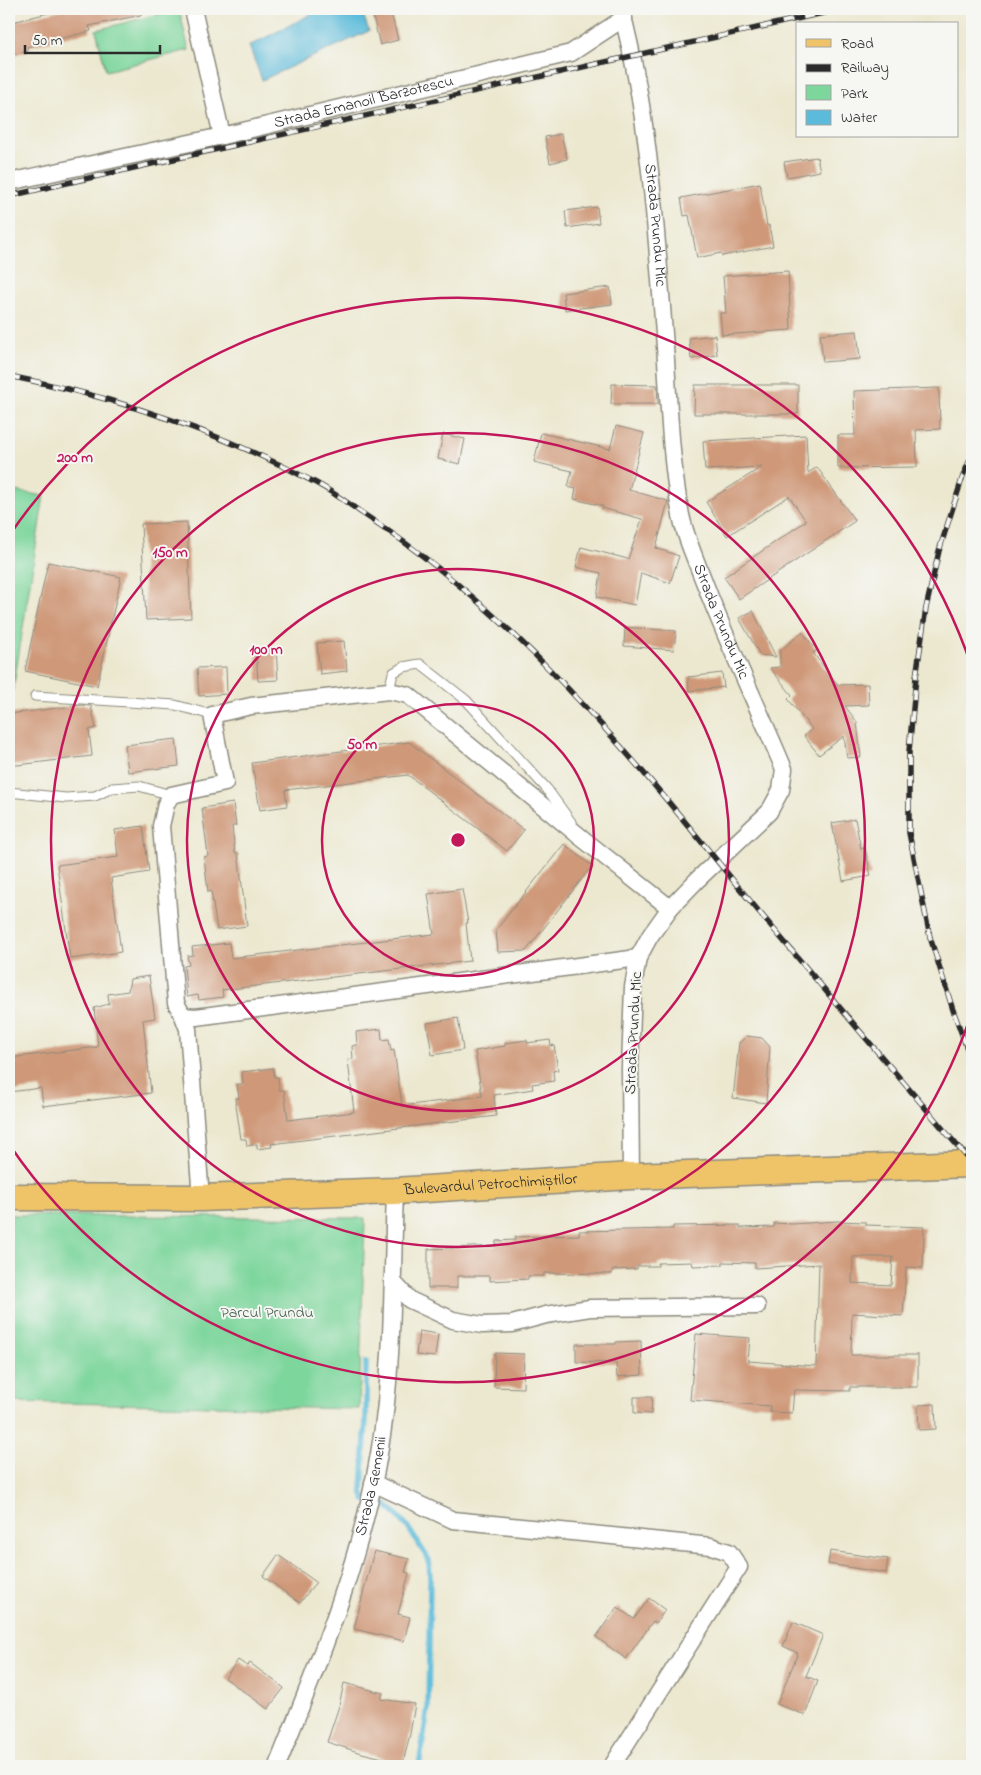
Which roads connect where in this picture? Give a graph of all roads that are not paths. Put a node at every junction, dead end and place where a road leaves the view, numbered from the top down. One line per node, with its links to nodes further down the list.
1 (193, 9): 3 (street)
2 (623, 13): 3 (street, Strada Emanoil Barzotescu); 11 (street, Strada Prundu Mic)
3 (222, 136): 4 (street, Strada Emanoil Barzotescu)
4 (9, 182)
5 (389, 691): 7 (street); 10 (street); 10 (lane)
6 (35, 696): 7 (lane)
7 (212, 714): 9 (street)
8 (9, 792): 9 (lane)
9 (171, 795): 13 (street)
10 (583, 839): 11 (street)
11 (670, 908): 12 (street, Strada Prundu Mic)
12 (638, 958): 13 (street); 15 (street, Strada Prundu Mic)
13 (183, 1016): 18 (street)
14 (972, 1164): 15 (main road, Bulevardul Petrochimiștilor)
15 (631, 1176): 16 (main road, Bulevardul Petrochimiștilor)
16 (395, 1191): 18 (main road, Bulevardul Petrochimiștilor); 19 (street, Strada Gemenii)
17 (9, 1197): 18 (main road, Bulevardul Petrochimiștilor)
18 (201, 1198)
19 (392, 1281): 20 (street); 21 (street, Strada Gemenii)
20 (757, 1306)
21 (373, 1483): 22 (street, Strada Gemenii); 23 (street)
22 (277, 1766)
23 (612, 1766)

